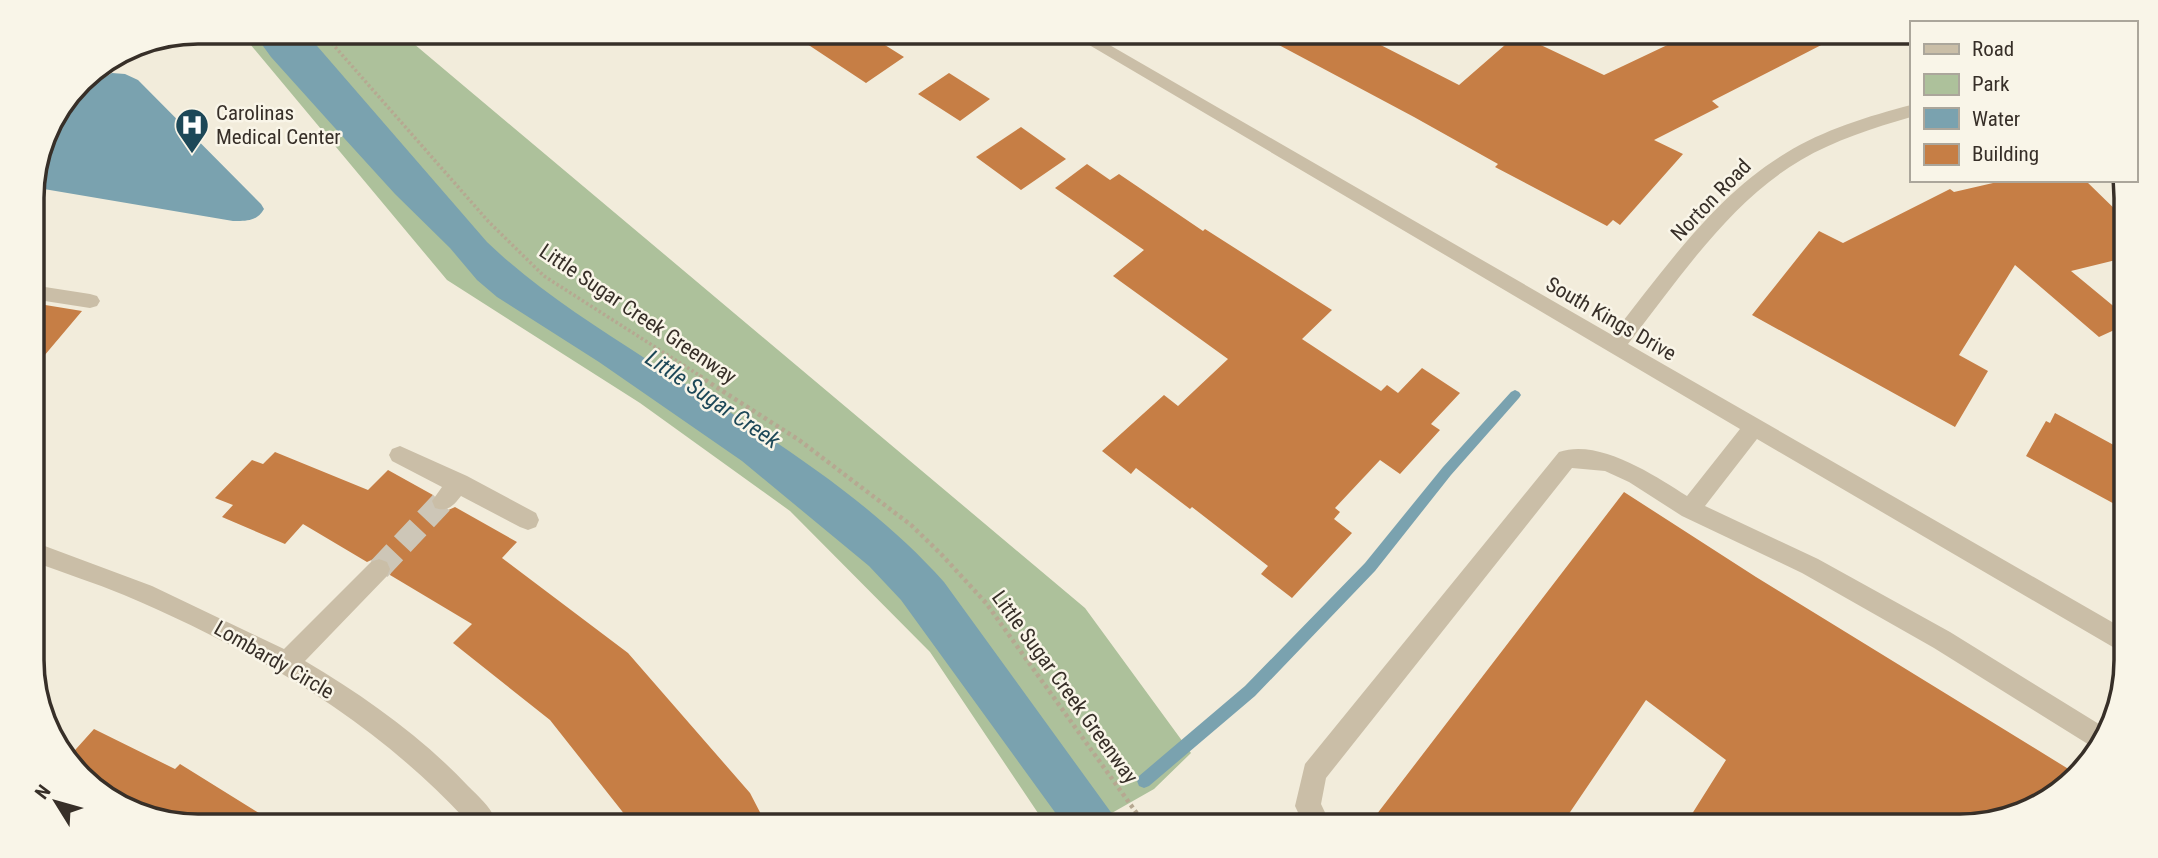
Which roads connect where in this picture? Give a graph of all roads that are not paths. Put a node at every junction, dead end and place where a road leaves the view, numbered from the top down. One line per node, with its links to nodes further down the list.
1 (1103, 44): 5 (street, South Kings Drive)
2 (1910, 110): 5 (street, Norton Road)
3 (44, 294): 4 (street)
4 (90, 301)
5 (1614, 347): 6 (street, South Kings Drive)
6 (1754, 428): 10 (street); 14 (street, South Kings Drive)
7 (400, 455): 8 (street)
8 (459, 483): 9 (street); 11 (street)
9 (443, 501)
10 (1690, 509): 16 (street); 18 (street)
11 (528, 520)
12 (44, 556): 15 (street, Lombardy Circle)
13 (379, 569): 15 (street)
14 (2114, 636)
15 (286, 664): 17 (street, Lombardy Circle)
16 (2095, 735)
17 (478, 814)
18 (1312, 814)

